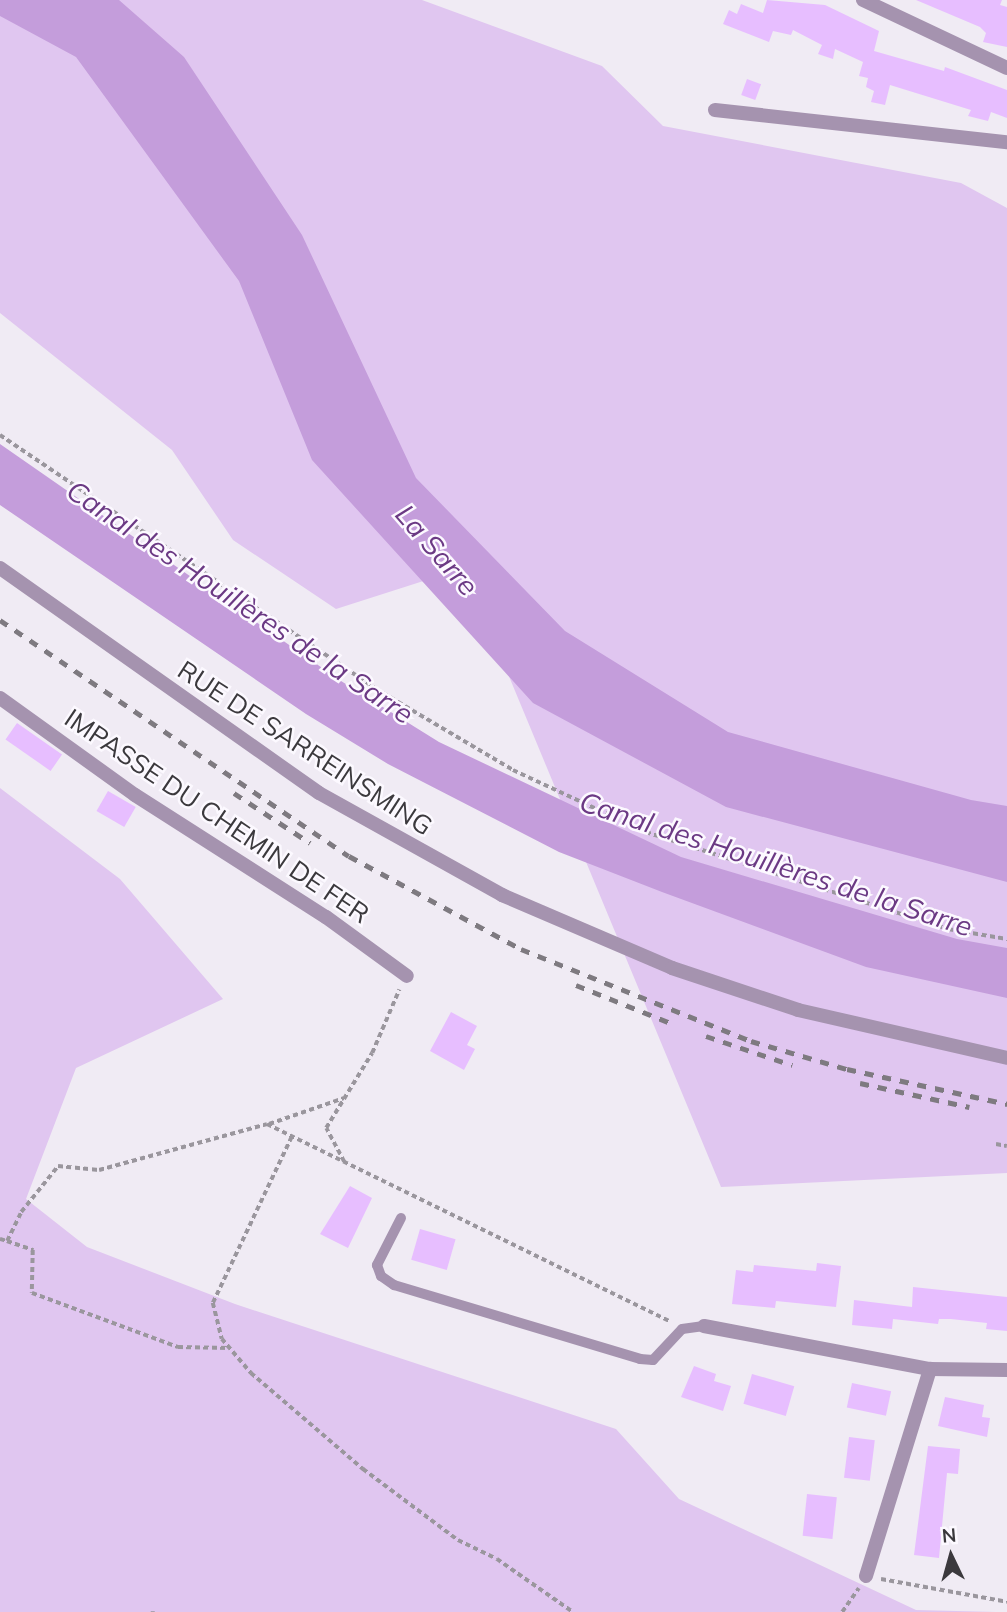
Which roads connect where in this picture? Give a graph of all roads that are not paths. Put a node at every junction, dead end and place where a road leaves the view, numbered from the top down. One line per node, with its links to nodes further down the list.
1 (863, 0): 2 (street)
2 (1007, 68)
3 (715, 110): 4 (street)
4 (1007, 142)
5 (0, 568): 8 (street, RUE DE SARREINSMING)
6 (0, 698): 7 (street, IMPASSE DU CHEMIN DE FER)
7 (407, 976)
8 (1007, 1058)
9 (401, 1218): 10 (lane)
10 (704, 1326): 11 (street)
11 (930, 1369): 12 (street); 13 (street)
12 (1007, 1370)
13 (866, 1576)

